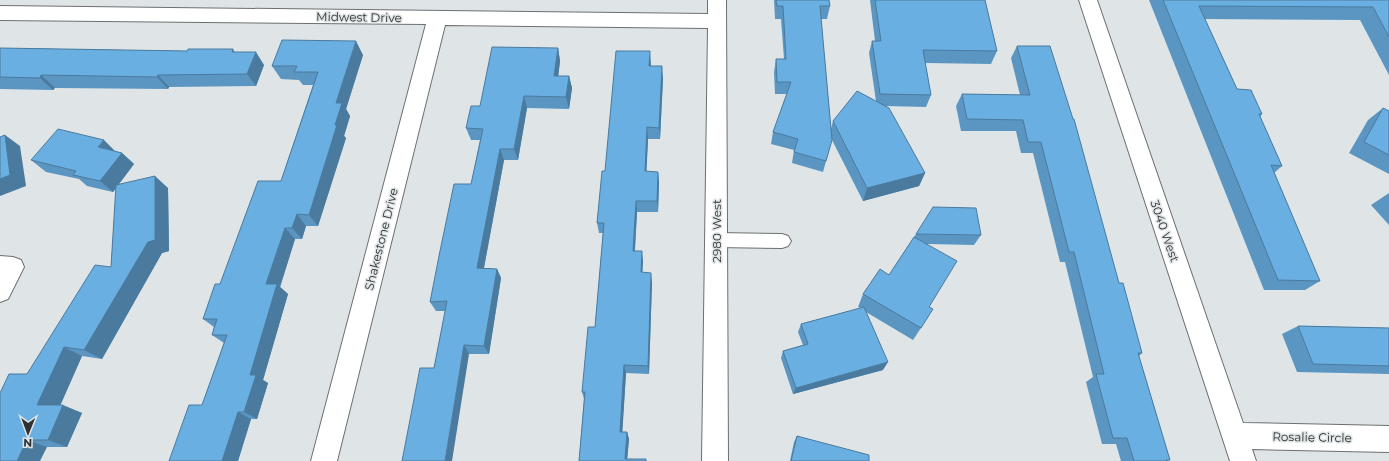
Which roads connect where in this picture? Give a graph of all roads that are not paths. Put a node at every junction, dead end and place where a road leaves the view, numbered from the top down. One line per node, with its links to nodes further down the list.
1 (1088, 0): 9 (street, 3040 West)
2 (717, 11): 4 (street, Midwest Drive); 5 (street, 2980 West)
3 (0, 13): 4 (street, Midwest Drive)
4 (437, 18): 11 (street, Shakestone Drive)
5 (716, 240): 6 (lane); 12 (street, 2980 West)
6 (782, 241)
7 (7, 267): 8 (street)
8 (0, 292)
9 (1234, 436): 10 (street, Rosalie Circle); 13 (street, 3040 West)
10 (1389, 439)
11 (324, 461)
12 (715, 461)
13 (1243, 461)

